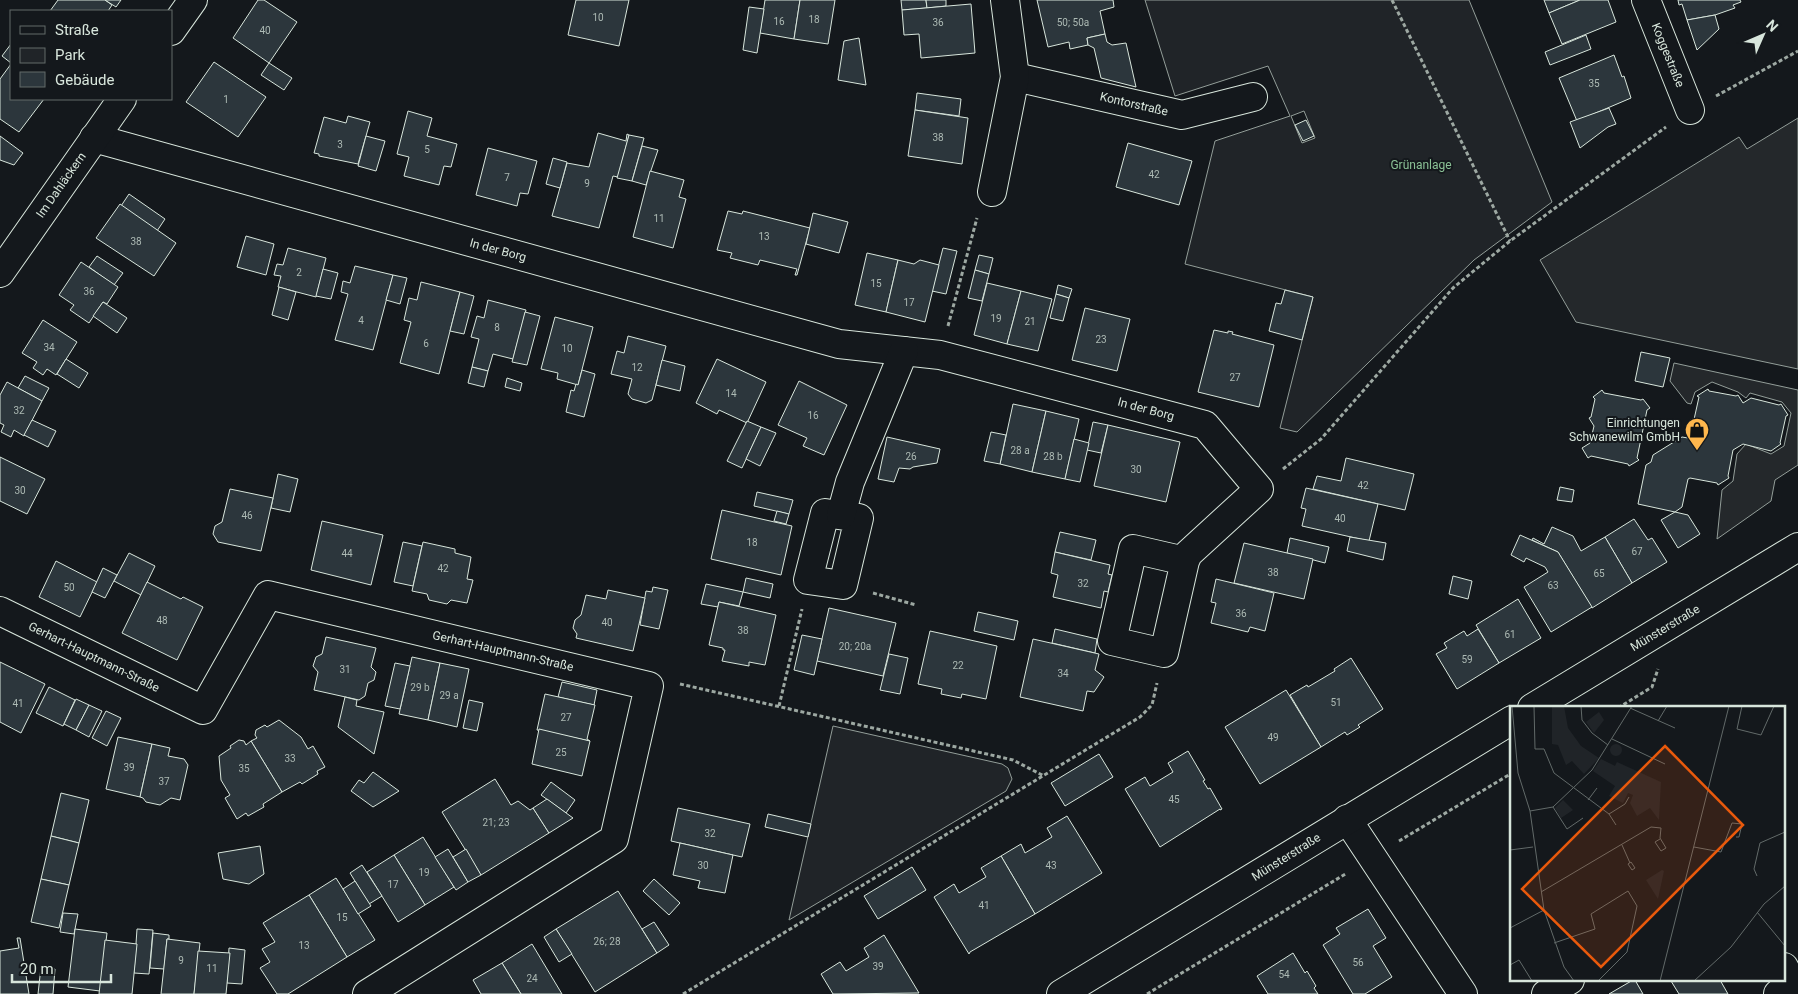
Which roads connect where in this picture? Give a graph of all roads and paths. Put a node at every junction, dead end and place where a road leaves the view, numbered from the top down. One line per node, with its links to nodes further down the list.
1 (193, 0): 5 (street)
2 (1005, 0): 7 (street)
3 (1392, 0): 13 (path)
4 (1646, 0): 10 (street, Koggestraße)
5 (172, 30)
6 (1798, 51): 10 (path)
7 (1015, 77): 8 (street, Kontorstraße); 12 (street)
8 (1253, 97)
9 (121, 100): 11 (street, Im Dahläckern)
10 (1690, 110): 13 (path)
11 (94, 138): 14 (street, Im Dahläckern); 15 (street, In der Borg)
12 (992, 192): 16 (path)
13 (1510, 241): 17 (path)
14 (1, 269)
15 (904, 351): 16 (street, In der Borg); 18 (street)
16 (940, 355): 17 (street, In der Borg)
17 (1259, 489): 20 (street)
18 (841, 515): 21 (street); 22 (street)
19 (1798, 547): 28 (street, Münsterstraße)
20 (1185, 561): 25 (street); 25 (street)
21 (808, 580): 22 (street); 27 (path)
22 (843, 585): 23 (path)
23 (916, 605)
24 (0, 611): 26 (street, Gerhart-Hauptmann-Straße)
25 (1164, 653): 31 (path)
26 (649, 686): 27 (path); 36 (street)
27 (779, 706): 31 (path)
28 (1535, 706)
29 (1510, 721): 32 (street, Münsterstraße)
30 (1510, 774): 33 (path)
31 (1044, 776): 37 (path)
32 (1347, 818): 33 (street); 38 (street, Münsterstraße)
33 (1373, 857): 39 (path); 40 (street)
34 (1786, 971): 42 (street)
35 (1567, 982): 41 (street)
36 (367, 994)
37 (683, 994)
38 (1061, 994)
39 (1147, 994)
40 (1463, 994)
41 (1546, 994)
42 (1778, 994)

